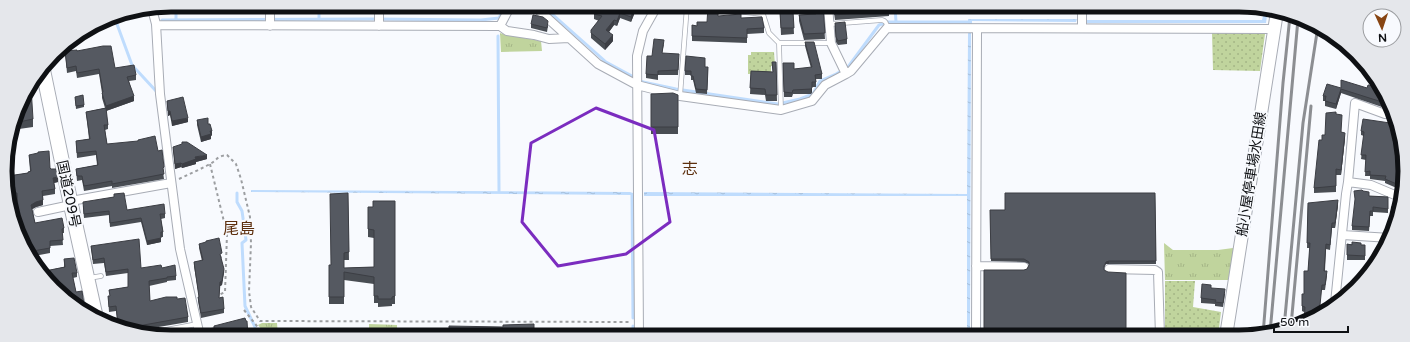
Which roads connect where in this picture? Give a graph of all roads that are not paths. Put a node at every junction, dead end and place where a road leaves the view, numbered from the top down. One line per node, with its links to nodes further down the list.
1 (270, 12): 14 (street)
2 (379, 12): 15 (street)
3 (508, 12): 16 (street)
4 (540, 12): 21 (street)
5 (654, 12): 26 (street)
6 (686, 12): 27 (lane)
7 (744, 12): 22 (lane)
8 (829, 12): 12 (street)
9 (1082, 12): 18 (street)
10 (153, 13): 13 (street)
11 (1276, 16): 20 (main road, 船小屋停車場水田線)
12 (830, 24): 17 (lane); 23 (street)
13 (156, 25): 14 (street); 31 (street)
14 (270, 26): 15 (street)
15 (379, 26): 16 (street)
16 (500, 26): 21 (street)
17 (888, 28): 19 (street); 24 (street)
18 (1082, 28): 19 (street); 20 (street)
19 (977, 29): 37 (street)
20 (1274, 30): 48 (main road, 船小屋停車場水田線)
21 (569, 38): 26 (street)
22 (779, 43): 23 (lane); 28 (lane)
23 (831, 43): 24 (street)
24 (846, 74): 28 (street)
25 (44, 75): 33 (highway, 国道209号)
26 (637, 85): 27 (street); 45 (street)
27 (680, 96): 28 (street)
28 (781, 110)
29 (1386, 110): 30 (street)
30 (1348, 182): 32 (street); 35 (street)
31 (171, 183): 33 (street); 42 (street)
32 (1396, 196)
33 (71, 203): 34 (street); 41 (highway, 国道209号)
34 (38, 212)
35 (1343, 235): 36 (street); 40 (street)
36 (1384, 238)
37 (976, 266): 38 (street); 46 (street)
38 (1024, 267)
39 (1109, 269): 47 (street)
40 (1336, 297)
41 (96, 311)
42 (198, 324): 43 (lane); 44 (street)
43 (166, 330)
44 (199, 330)
45 (638, 330)
46 (976, 330)
47 (1160, 330)
48 (1227, 330)

